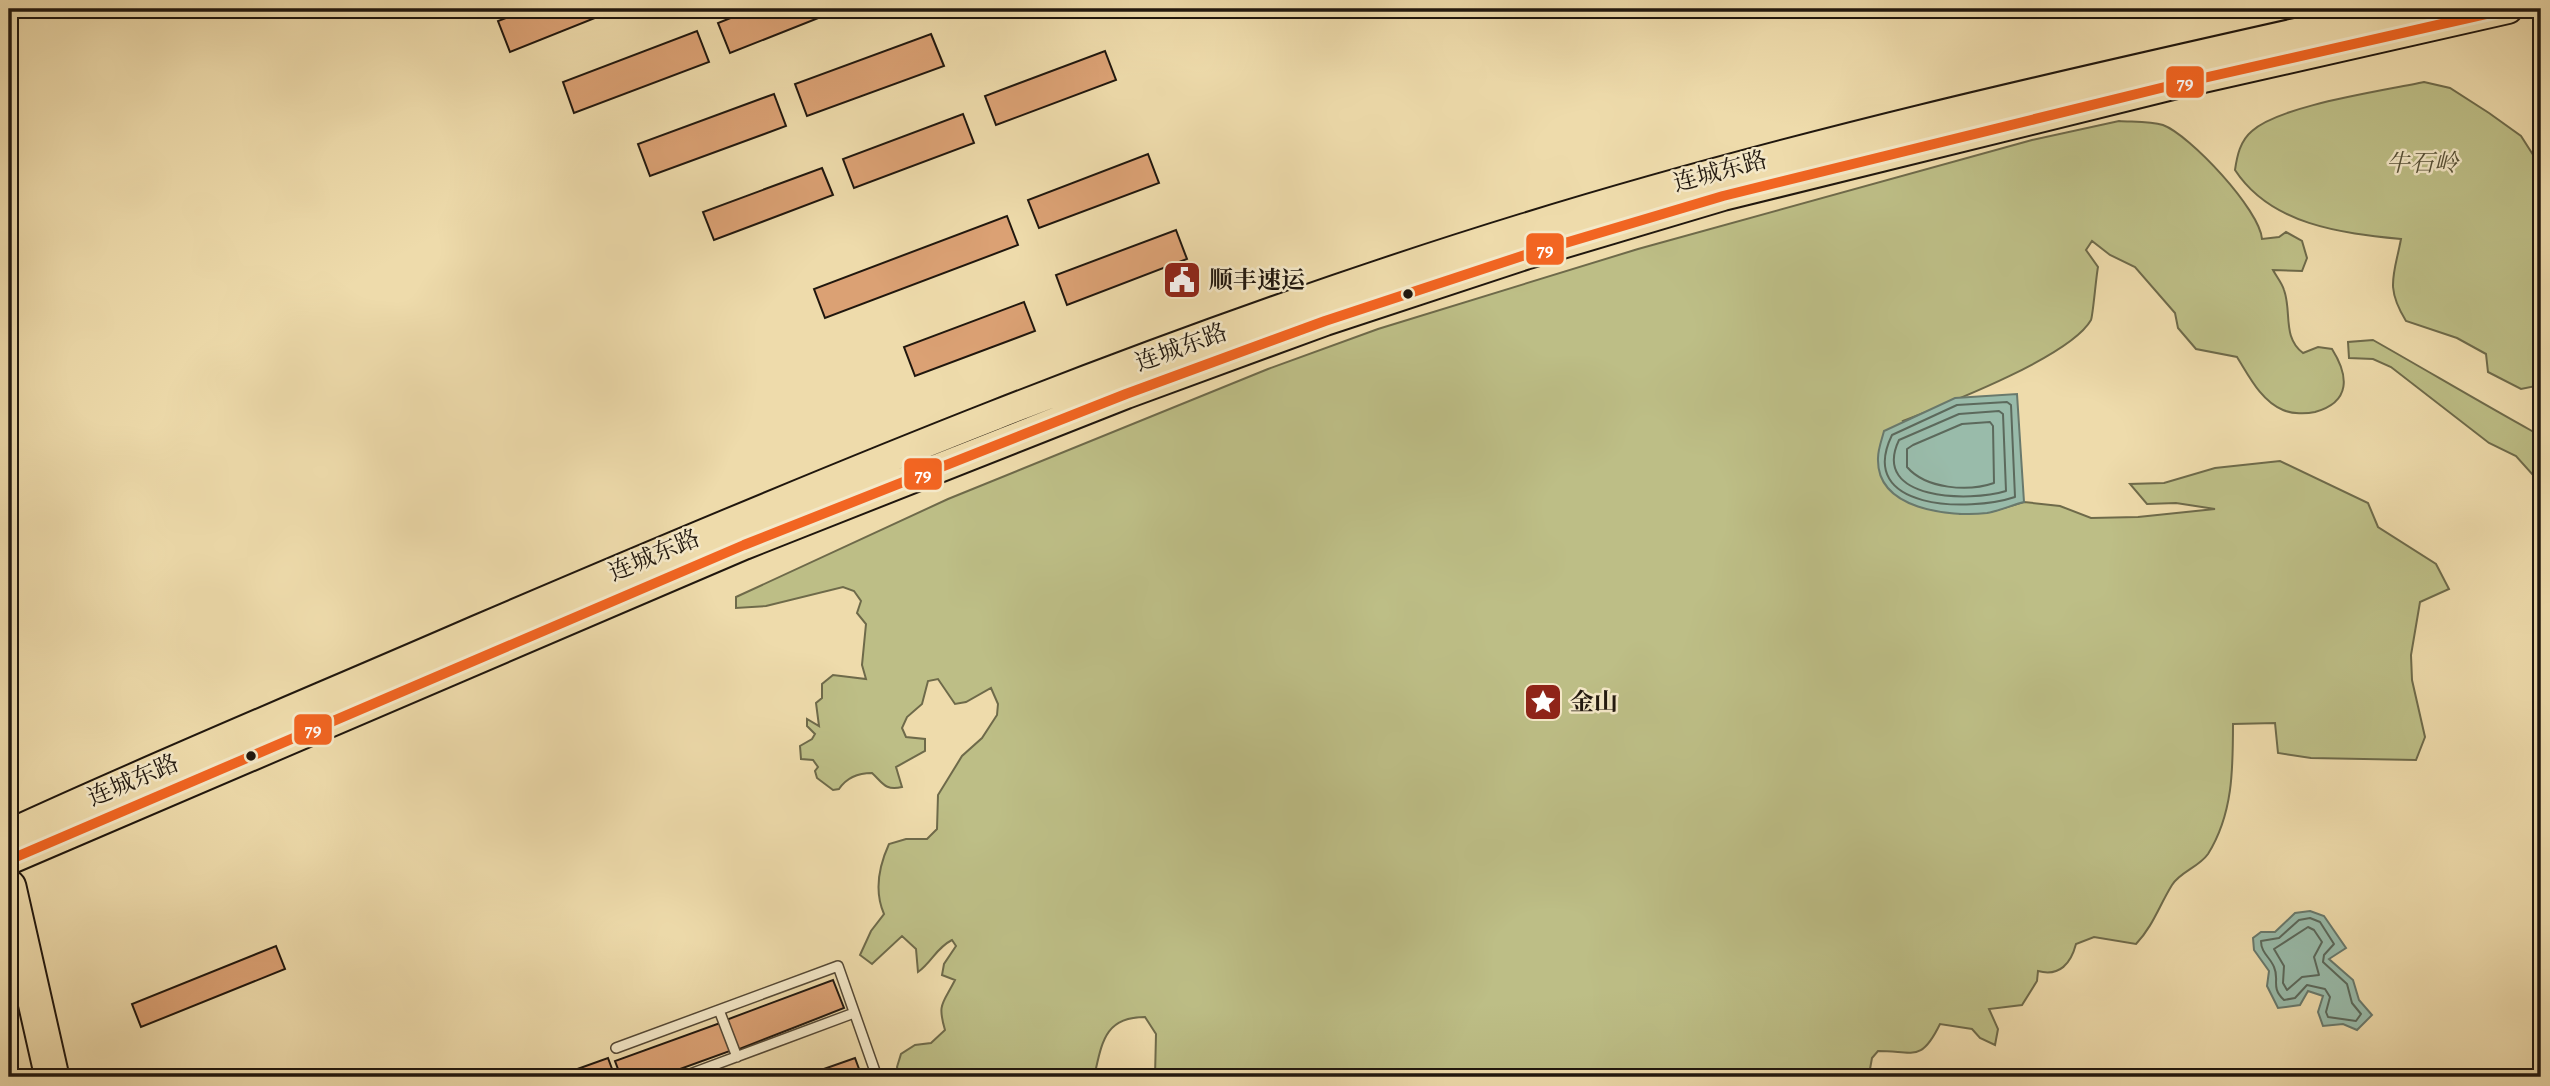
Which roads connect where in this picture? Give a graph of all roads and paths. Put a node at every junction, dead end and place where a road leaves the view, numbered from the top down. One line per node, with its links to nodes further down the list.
1 (2403, 9): 3 (main road, 连城东路)
2 (2508, 9): 4 (main road, 连城东路)
3 (9, 834)
4 (9, 860)
5 (9, 887): 12 (highway)
6 (9, 986): 11 (highway)
7 (719, 1010): 8 (lane); 9 (lane); 10 (lane)
8 (854, 1013): 10 (lane); 14 (lane)
9 (616, 1048)
10 (737, 1057): 13 (lane)
11 (31, 1077)
12 (52, 1077)
13 (682, 1077)
14 (877, 1077)

